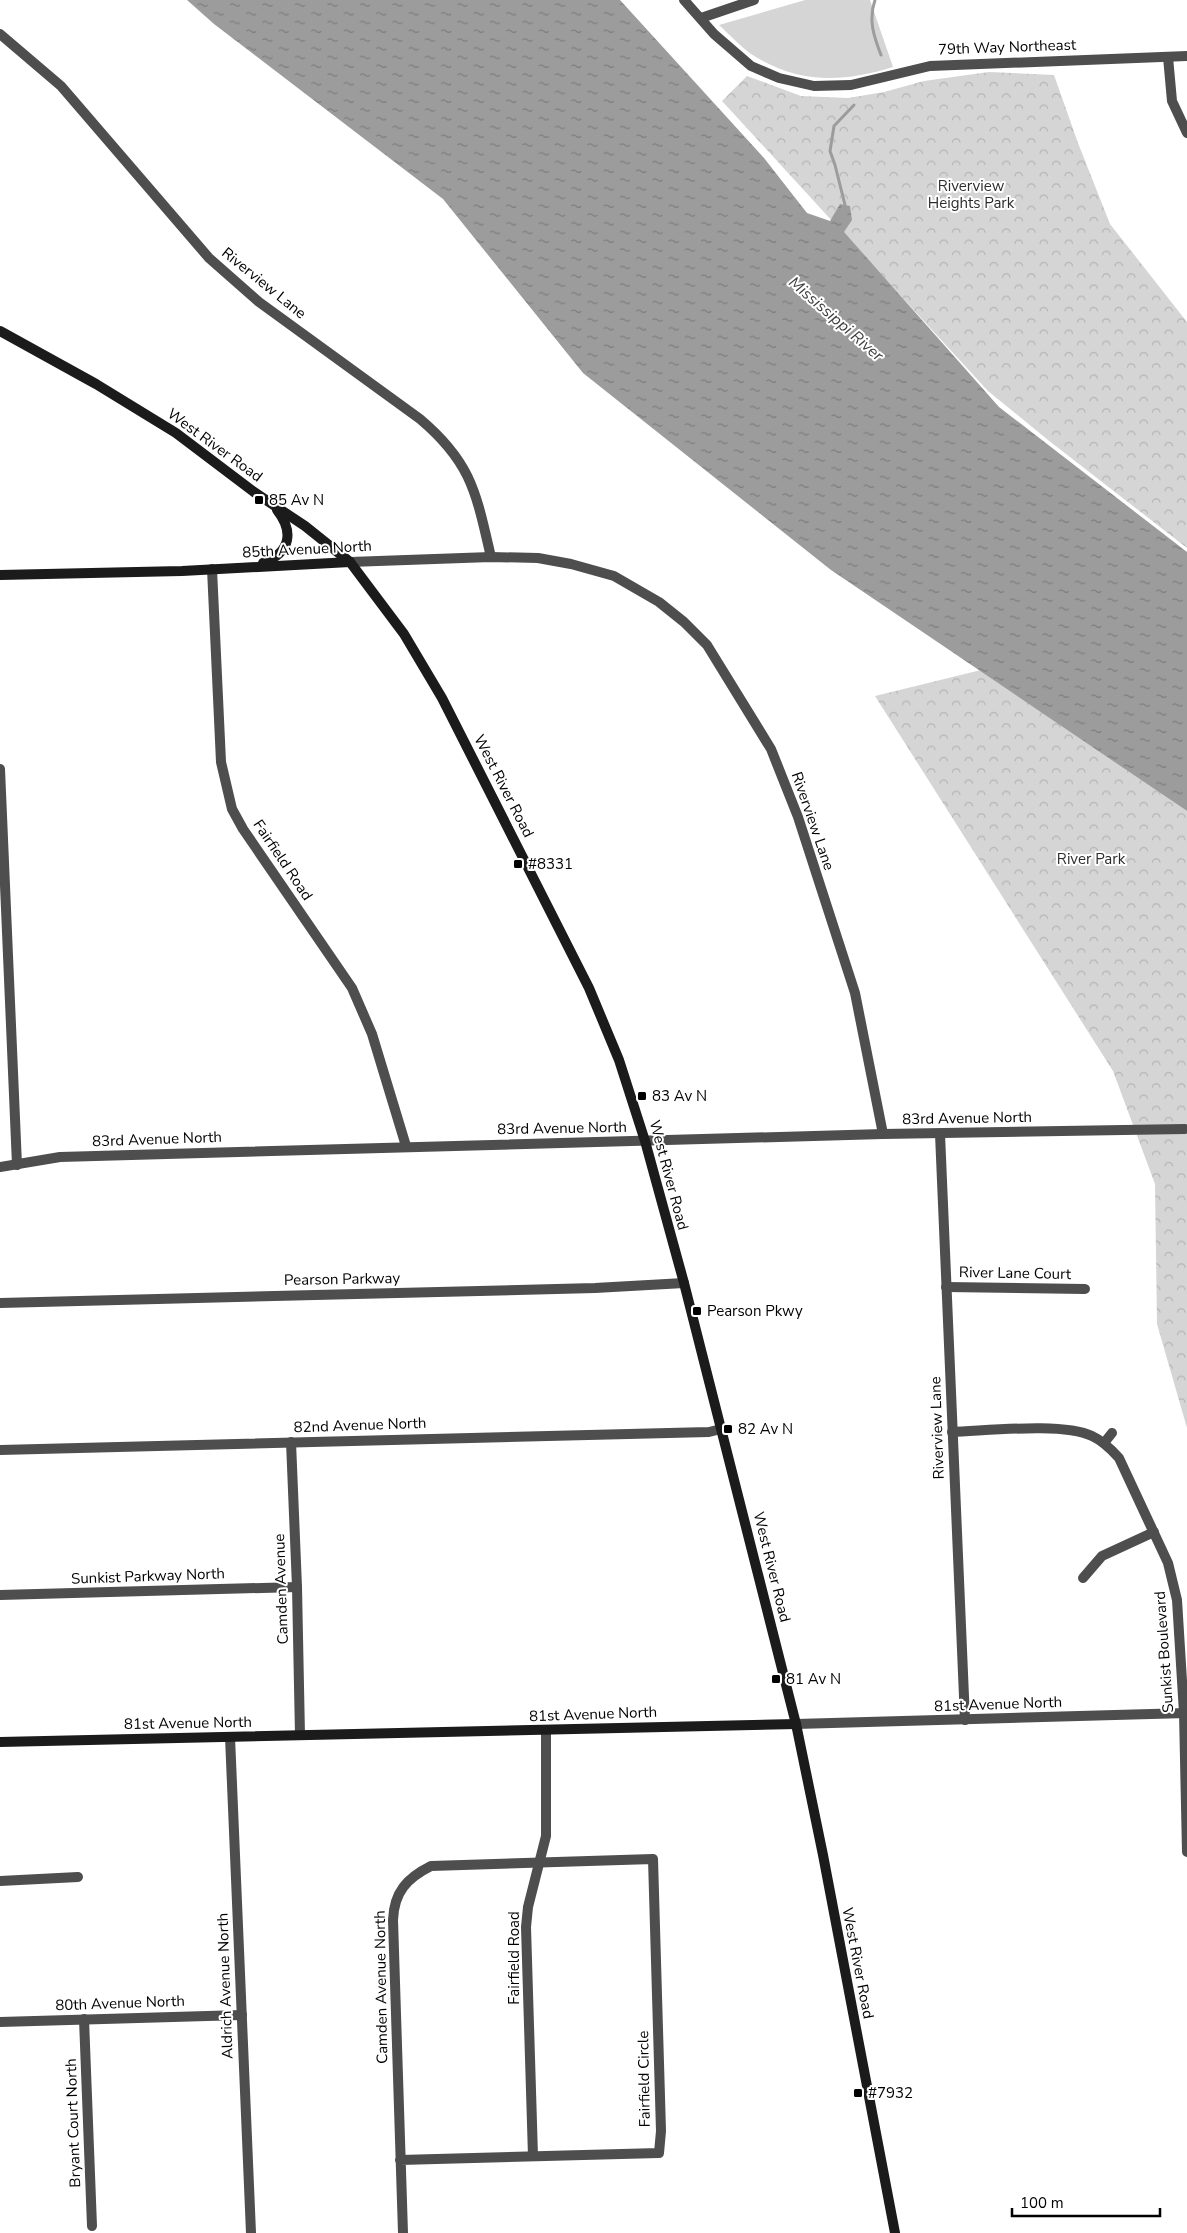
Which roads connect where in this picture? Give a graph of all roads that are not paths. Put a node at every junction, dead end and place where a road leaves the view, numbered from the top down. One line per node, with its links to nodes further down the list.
1 (684, 0): 3 (street, 79th Way Northeast)
2 (754, 0): 3 (street)
3 (701, 18): 6 (street, 79th Way Northeast)
4 (0, 34): 10 (street, Riverview Lane)
5 (1187, 56): 6 (street, 79th Way Northeast)
6 (1168, 57): 7 (street)
7 (1187, 132)
8 (0, 330): 9 (street, West River Road)
9 (274, 506): 11 (street, West River Road); 12 (street)
10 (491, 557): 11 (street, 85th Avenue North); 15 (street, 85th Avenue North)
11 (350, 562): 12 (street, 85th Avenue North); 20 (street, West River Road)
12 (258, 565): 13 (street, 85th Avenue North)
13 (212, 569): 14 (street, 85th Avenue North); 21 (street, Fairfield Road)
14 (0, 575)
15 (614, 576): 18 (street, Riverview Lane)
16 (0, 769): 22 (street)
17 (1185, 1129): 19 (street, 83rd Avenue North)
18 (883, 1134): 19 (street, 83rd Avenue North); 20 (street, 83rd Avenue North)
19 (940, 1134): 25 (street, Riverview Lane)
20 (645, 1141): 21 (street, 83rd Avenue North); 24 (street, West River Road)
21 (406, 1146): 22 (street, 83rd Avenue North)
22 (17, 1165): 23 (street, 83rd Avenue North)
23 (0, 1167)
24 (684, 1283): 27 (street, Pearson Parkway); 28 (street, West River Road)
25 (946, 1287): 26 (street, River Lane Court); 29 (street, Riverview Lane)
26 (1085, 1289)
27 (0, 1303)
28 (721, 1429): 31 (street, 82nd Avenue North); 40 (street, West River Road)
29 (952, 1432): 32 (street, Sunkist Boulevard); 39 (street, Riverview Lane)
30 (1112, 1433): 32 (street)
31 (291, 1442): 33 (street, 82nd Avenue North); 36 (street, Camden Avenue)
32 (1104, 1443): 34 (street, Sunkist Boulevard)
33 (0, 1450)
34 (1154, 1532): 35 (street); 38 (street, Sunkist Boulevard)
35 (1083, 1578)
36 (297, 1587): 37 (street, Sunkist Parkway North); 42 (street, Camden Avenue)
37 (0, 1595)
38 (1186, 1713): 39 (street, 81st Avenue North); 45 (street, Sunkist Boulevard)
39 (965, 1720): 40 (street, 81st Avenue North)
40 (796, 1724): 41 (street, 81st Avenue North); 57 (street, West River Road)
41 (546, 1731): 42 (street, 81st Avenue North); 46 (street, Fairfield Road)
42 (300, 1735): 43 (street, 81st Avenue North)
43 (230, 1737): 44 (street, 81st Avenue North); 49 (street, Aldrich Avenue North)
44 (0, 1742)
45 (1187, 1852)
46 (539, 1862): 52 (street, Fairfield Road); 52 (street, Fairfield Circle); 53 (street, Camden Avenue North)
47 (78, 1877): 48 (street)
48 (0, 1881)
49 (242, 2015): 50 (street, 80th Avenue North); 55 (street, Aldrich Avenue North)
50 (84, 2020): 51 (street, 80th Avenue North); 54 (street, Bryant Court North)
51 (0, 2022)
52 (533, 2156): 53 (street, Fairfield Circle)
53 (400, 2160): 56 (street, Camden Avenue North)
54 (92, 2226)
55 (251, 2233)
56 (403, 2233)
57 (895, 2233)

